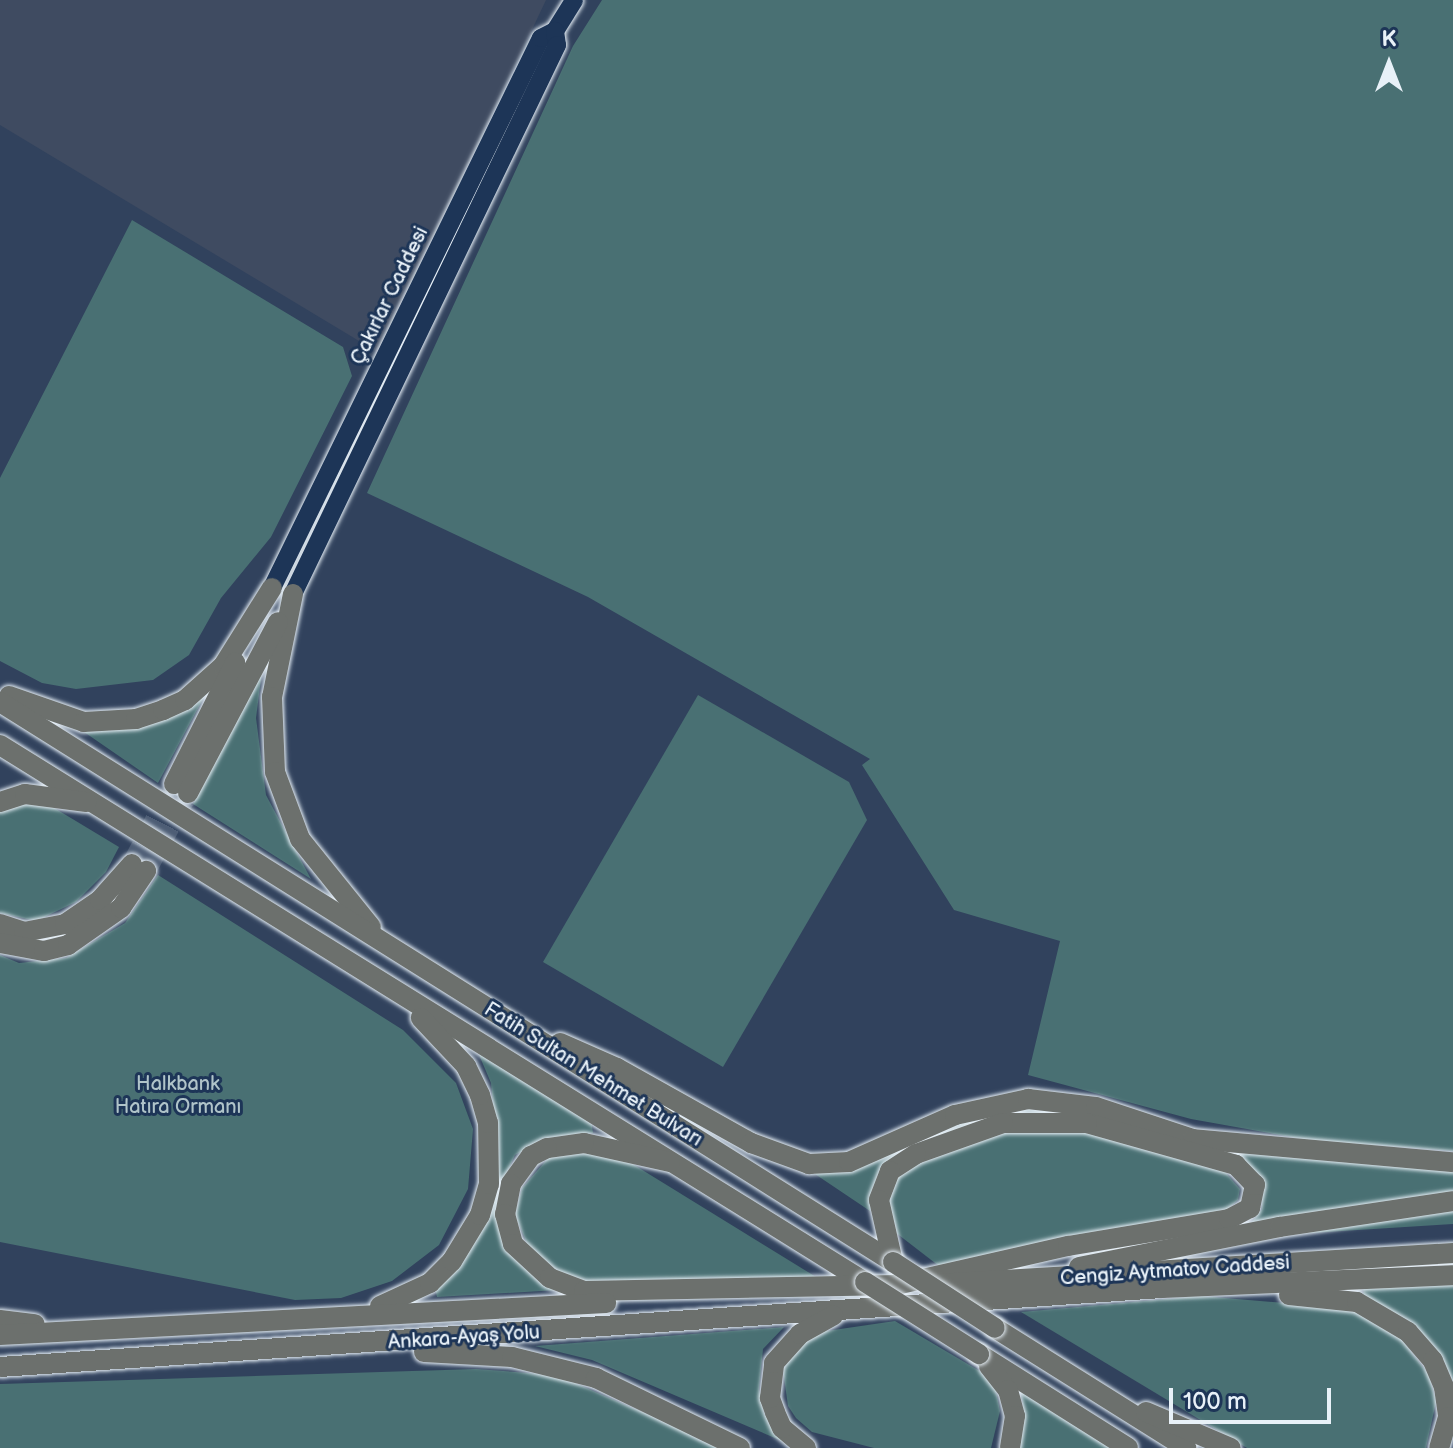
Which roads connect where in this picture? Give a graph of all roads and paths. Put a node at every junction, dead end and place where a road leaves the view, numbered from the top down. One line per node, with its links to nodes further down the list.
1 (574, 0): 2 (main road, Çakırlar Caddesi)
2 (555, 31): 3 (main road, Çakırlar Caddesi); 4 (main road, Çakırlar Caddesi)
3 (316, 498): 4 (main road); 5 (main road, Çakırlar Caddesi)
4 (335, 506): 5 (main road, Çakırlar Caddesi)
5 (282, 591): 6 (highway); 9 (highway); 14 (highway)
6 (0, 693)
7 (0, 702): 14 (highway, Fatih Sultan Mehmet Bulvarı)
8 (0, 745): 11 (highway, Fatih Sultan Mehmet Bulvarı)
9 (181, 788)
10 (0, 802): 11 (highway)
11 (93, 803): 15 (highway, Fatih Sultan Mehmet Bulvarı)
12 (0, 924): 13 (highway)
13 (0, 943)
14 (396, 953): 16 (highway, Fatih Sultan Mehmet Bulvarı)
15 (389, 988): 17 (highway, Fatih Sultan Mehmet Bulvarı); 28 (highway)
16 (497, 1015): 18 (highway); 21 (highway, Fatih Sultan Mehmet Bulvarı)
17 (670, 1162): 24 (highway); 33 (highway, Fatih Sultan Mehmet Bulvarı, bridge)
18 (1453, 1162)
19 (1453, 1201): 23 (highway)
20 (1453, 1253): 23 (highway, Cengiz Aytmatov Caddesi)
21 (893, 1262): 24 (highway); 35 (highway, Fatih Sultan Mehmet Bulvarı, bridge)
22 (1453, 1275): 25 (highway, Cengiz Aytmatov Caddesi)
23 (1009, 1281): 24 (highway, Cengiz Aytmatov Caddesi)
24 (896, 1285): 28 (highway, Ankara-Ayaş Yolu)
25 (1161, 1288): 26 (highway, Cengiz Aytmatov Caddesi); 42 (highway)
26 (928, 1306): 27 (highway, Ankara-Ayaş Yolu)
27 (838, 1313): 32 (highway, Ankara-Ayaş Yolu); 37 (highway)
28 (324, 1316): 30 (highway, Ankara-Ayaş Yolu)
29 (0, 1320): 30 (highway)
30 (106, 1332): 31 (highway, Ankara-Ayaş Yolu)
31 (0, 1335)
32 (292, 1350): 34 (highway, Ankara-Ayaş Yolu); 36 (highway)
33 (979, 1354): 38 (highway); 39 (highway, Fatih Sultan Mehmet Bulvarı)
34 (0, 1367)
35 (1098, 1393): 40 (highway, Fatih Sultan Mehmet Bulvarı); 41 (highway)
36 (740, 1448)
37 (806, 1448)
38 (1010, 1448)
39 (1128, 1448)
40 (1186, 1448)
41 (1231, 1448)
42 (1439, 1448)

